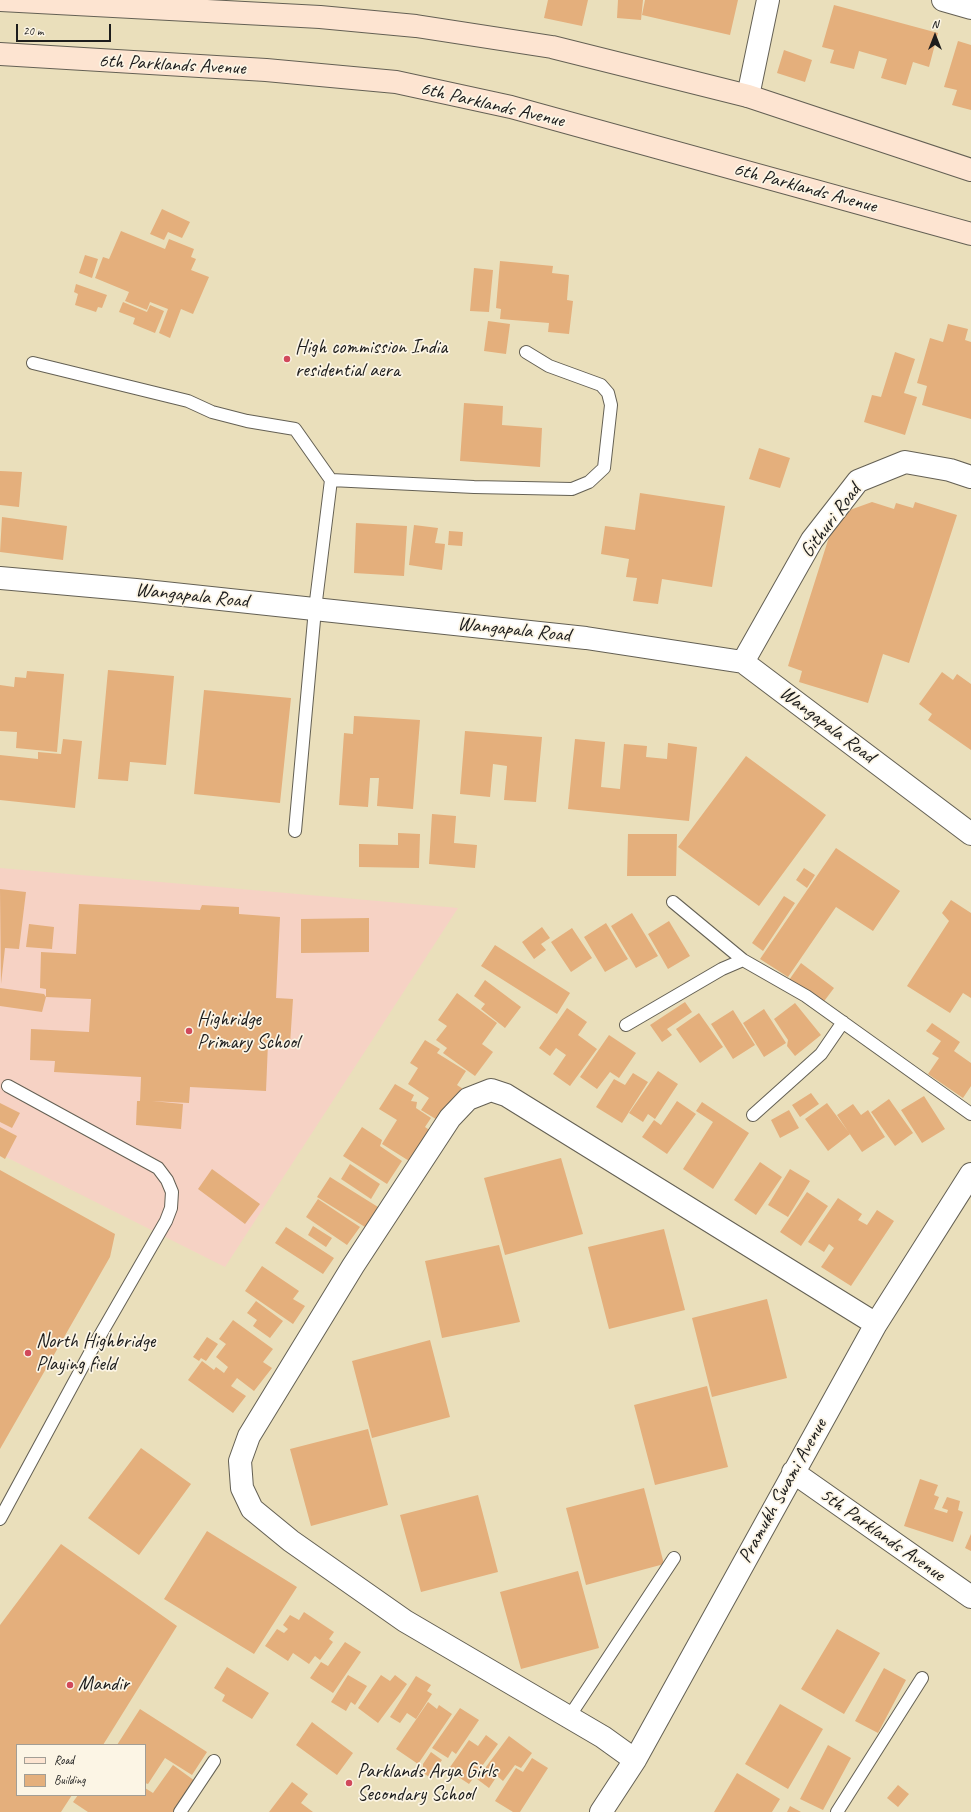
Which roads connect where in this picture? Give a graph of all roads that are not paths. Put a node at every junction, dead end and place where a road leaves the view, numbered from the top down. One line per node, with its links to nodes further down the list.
1 (0, 0): 6 (street)
2 (768, 0): 6 (street)
3 (943, 0): 4 (street)
4 (971, 8)
5 (0, 54): 8 (street, 6th Parklands Avenue)
6 (748, 96): 7 (street)
7 (971, 170)
8 (971, 234)
9 (526, 352): 12 (lane)
10 (33, 363): 12 (lane)
11 (971, 477): 15 (street, Githuri Road)
12 (330, 480): 14 (lane)
13 (0, 578): 14 (street, Wangapala Road)
14 (315, 609): 15 (street, Wangapala Road); 16 (lane)
15 (743, 662): 17 (street, Wangapala Road)
16 (295, 831)
17 (971, 834)
18 (673, 902): 19 (lane)
19 (743, 960): 20 (lane); 21 (lane)
20 (843, 1022): 23 (lane); 24 (lane)
21 (626, 1025)
22 (8, 1086): 28 (lane)
23 (971, 1114)
24 (753, 1116)
25 (971, 1174): 26 (street, Pramukh Swami Avenue)
26 (876, 1324): 27 (street, Pramukh Swami Avenue); 32 (street)
27 (793, 1472): 30 (street, 5th Parklands Avenue); 33 (street, Pramukh Swami Avenue)
28 (0, 1519)
29 (674, 1558): 32 (lane)
30 (971, 1597)
31 (922, 1678): 37 (lane)
32 (569, 1717): 33 (street)
33 (635, 1760): 36 (street, Pramukh Swami Avenue)
34 (214, 1761): 35 (lane)
35 (180, 1812)
36 (601, 1812)
37 (837, 1812)

